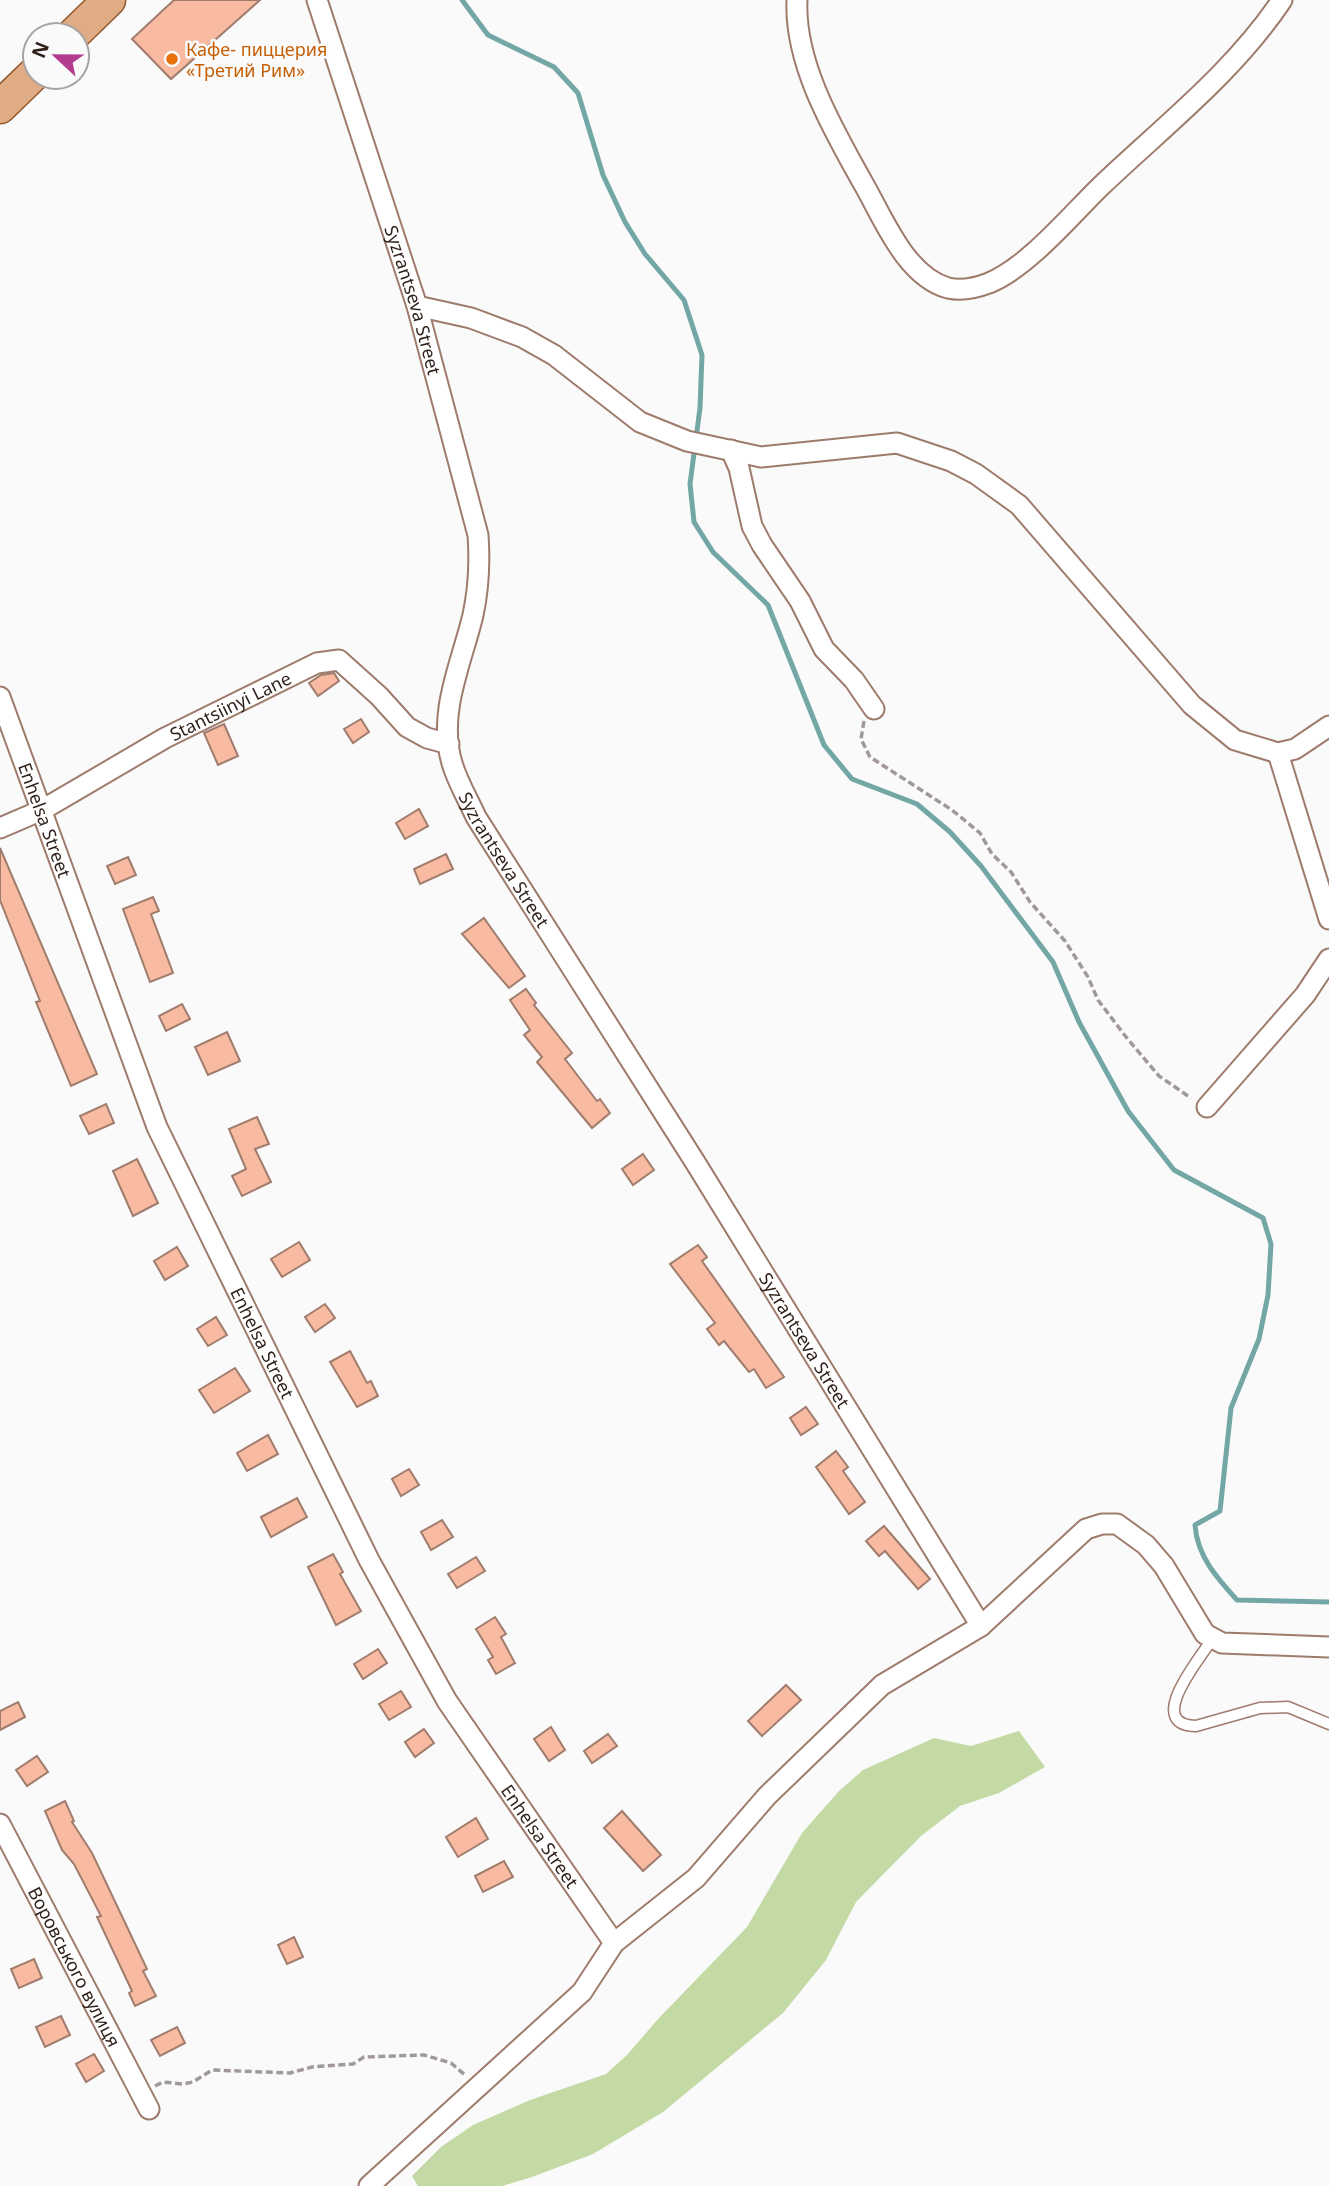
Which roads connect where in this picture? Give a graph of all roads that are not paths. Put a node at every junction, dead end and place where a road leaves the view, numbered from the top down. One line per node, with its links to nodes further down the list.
1 (109, 0): 5 (main road)
2 (317, 0): 8 (street, Syzrantseva Street)
3 (797, 0): 4 (street)
4 (1282, 0)
5 (87, 21)
6 (21, 87): 7 (main road)
7 (0, 107)
8 (417, 306): 9 (street); 13 (street, Syzrantseva Street)
9 (731, 450): 11 (street); 14 (street)
10 (0, 697): 15 (street, Enhelsa Street)
11 (874, 709)
12 (1329, 726): 14 (street)
13 (449, 744): 15 (street, Stantsiinyi Lane); 20 (street, Syzrantseva Street)
14 (1278, 753): 17 (street)
15 (42, 810): 16 (street, Stantsiinyi Lane); 25 (street, Enhelsa Street)
16 (0, 828)
17 (1329, 919)
18 (1329, 959): 19 (street)
19 (1207, 1107)
20 (981, 1626): 21 (street); 25 (street)
21 (1213, 1638): 22 (street); 23 (lane)
22 (1329, 1647)
23 (1329, 1724)
24 (0, 1824): 26 (street, Воровського вулиця)
25 (614, 1943): 27 (street)
26 (144, 2100)
27 (369, 2186)

